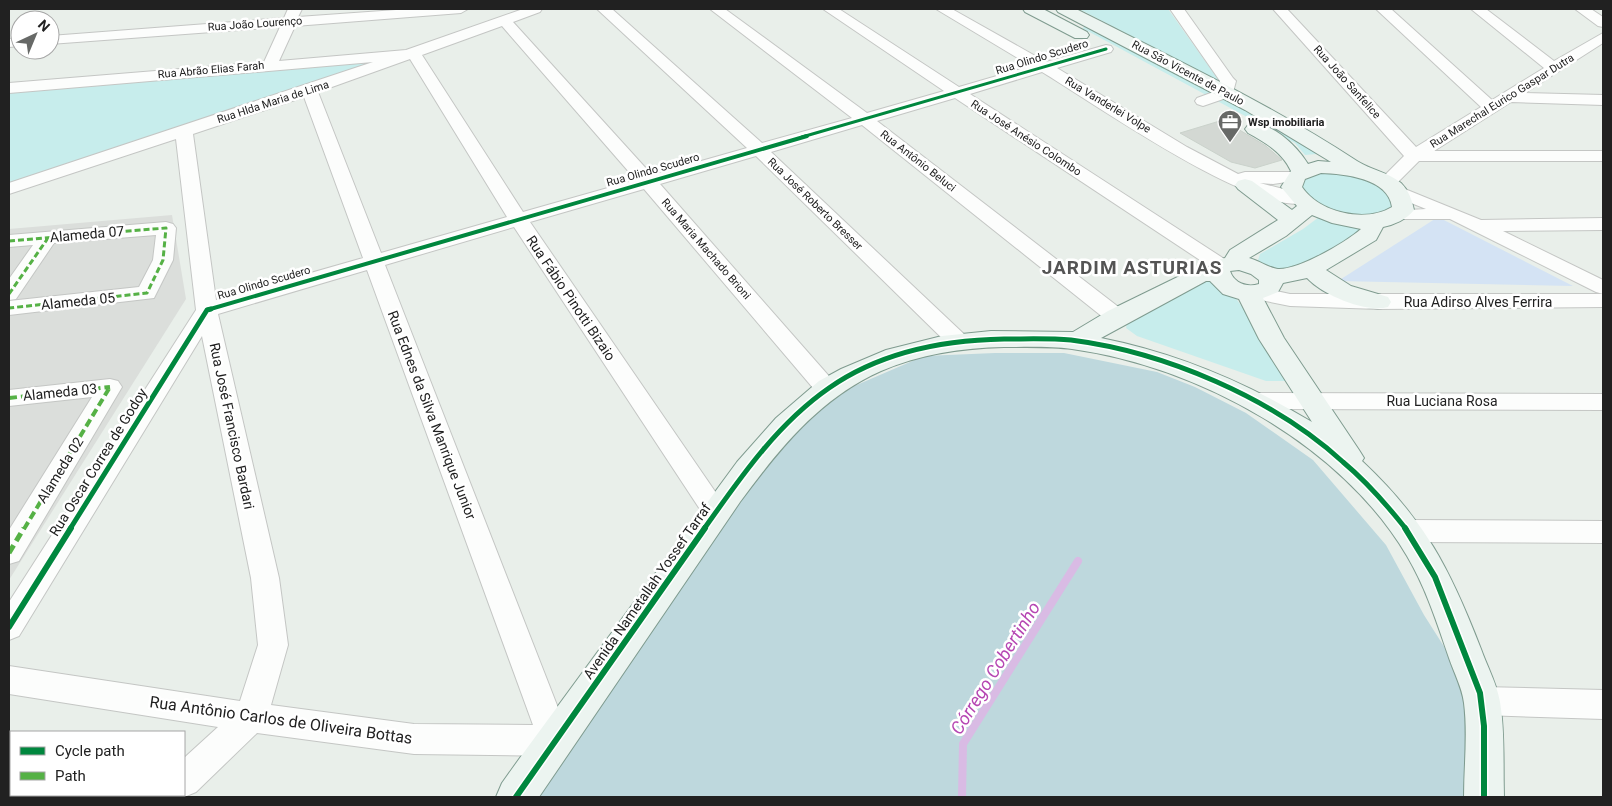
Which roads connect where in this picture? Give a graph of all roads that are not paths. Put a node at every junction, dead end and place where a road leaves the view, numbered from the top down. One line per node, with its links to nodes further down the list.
1 (461, 9): 13 (street, Rua João Lourenço)
2 (535, 9): 15 (street, Rua Hlda Maria de Lima)
3 (604, 9): 38 (street, Rua José Roberto Bresser)
4 (717, 9): 35 (street, Rua Antônio Beluci)
5 (830, 9): 27 (street, Rua José Anésio Colombo)
6 (943, 9): 23 (street, Rua Vanderlei Volpe)
7 (1031, 9): 14 (street)
8 (1177, 9): 29 (street)
9 (1280, 9): 40 (street, Rua João Sanfelice)
10 (1383, 9): 33 (street)
11 (1478, 9): 24 (street)
12 (1582, 9): 16 (street)
13 (292, 15): 18 (street, Rua João Lourenço); 22 (street)
14 (1065, 18): 19 (street); 29 (street, Rua São Vicente de Paulo)
15 (504, 20): 20 (street, Rua Hlda Maria de Lima); 44 (street, Rua Maria Machado Brioni)
16 (1603, 23)
17 (1603, 37): 24 (street, Rua Marechal Eurico Gaspar Dutra)
18 (60, 39)
19 (1106, 49): 21 (street); 23 (street, Rua Olindo Scudero)
20 (414, 54): 22 (street, Rua Abrão Elias Farah); 26 (street, Rua Hlda Maria de Lima); 51 (street, Rua Fábio Pinotti Bizaio)
21 (1130, 62)
22 (270, 65): 25 (street, Rua Abrão Elias Farah)
23 (1046, 67): 27 (street, Rua Olindo Scudero); 41 (street, Rua Vanderlei Volpe)
24 (1554, 68): 30 (street, Rua Marechal Eurico Gaspar Dutra)
25 (9, 88)
26 (309, 90): 37 (street, Rua Hlda Maria de Lima); 58 (street, Rua Ednes da Silva Manrique Junior)
27 (958, 93): 35 (street, Rua Olindo Scudero); 59 (street, Rua José Anésio Colombo)
28 (1187, 93): 32 (street)
29 (1226, 93): 32 (street); 43 (street, Rua São Vicente de Paulo)
30 (1510, 97): 31 (street); 33 (street, Rua Marechal Eurico Gaspar Dutra)
31 (1603, 100)
32 (1203, 102): 34 (street)
33 (1491, 108): 40 (street, Rua Marechal Eurico Gaspar Dutra)
34 (1220, 110)
35 (864, 119): 38 (street, Rua Olindo Scudero); 70 (street, Rua Antônio Beluci)
36 (1237, 119): 42 (street)
37 (184, 132): 47 (street, Rua Hlda Maria de Lima); 69 (street, Rua José Francisco Bardari)
38 (760, 150): 44 (street, Rua Olindo Scudero); 71 (street, Rua José Roberto Bresser)
39 (1603, 156): 40 (street)
40 (1408, 161): 43 (street, Rua Marechal Eurico Gaspar Dutra); 46 (street, Rua Marechal Eurico Gaspar Dutra)
41 (1221, 172): 42 (street, Rua Vanderlei Volpe); 45 (street, Rua Vanderlei Volpe)
42 (1298, 173): 43 (street); 48 (street)
43 (1363, 173): 46 (street)
44 (648, 182): 51 (street, Rua Olindo Scudero); 74 (street, Rua Maria Machado Brioni)
45 (1245, 184): 48 (street, Rua Vanderlei Volpe); 52 (street)
46 (1390, 186): 49 (street); 50 (street)
47 (9, 189)
48 (1304, 202): 52 (street); 53 (street)
49 (1455, 214): 50 (street); 55 (street)
50 (1398, 215): 53 (street)
51 (517, 218): 58 (street, Rua Olindo Scudero); 80 (street, Rua Fábio Pinotti Bizaio)
52 (1292, 220): 59 (street)
53 (1373, 222): 60 (street)
54 (1603, 224): 55 (street)
55 (1478, 225): 62 (street)
56 (48, 238): 57 (street, Alameda 07); 63 (street, Alameda 07); 64 (street)
57 (9, 241)
58 (374, 261): 69 (street, Rua Olindo Scudero); 89 (street, Rua Ednes da Silva Manrique Junior)
59 (1225, 268): 61 (street); 70 (street)
60 (1311, 269): 61 (street); 67 (street)
61 (1262, 286): 65 (street, Rua Adirso Alves Ferrira); 75 (street)
62 (1603, 288)
63 (147, 293): 68 (street, Alameda 05)
64 (9, 294)
65 (1354, 301): 67 (street, Rua Adirso Alves Ferrira)
66 (1603, 301): 67 (street, Rua Adirso Alves Ferrira)
67 (1379, 302)
68 (9, 308)
69 (207, 310): 84 (street, Rua Oscar Correa de Godoy); 88 (street, Rua José Francisco Bardari)
70 (1117, 317): 72 (street)
71 (958, 341): 72 (street, Avenida Nametallah Yossef Tarraf); 74 (street, Avenida Nametallah Yossef Tarraf)
72 (1077, 341): 77 (street, Avenida Nametallah Yossef Tarraf)
73 (110, 387): 76 (street, Alameda 03); 83 (street, Alameda 02)
74 (827, 390): 80 (street, Avenida Nametallah Yossef Tarraf)
75 (1306, 392): 77 (street, Rua Luciana Rosa); 78 (street, Rua Luciana Rosa); 79 (street)
76 (9, 398)
77 (1268, 401): 79 (street, Avenida Nametallah Yossef Tarraf)
78 (1603, 402)
79 (1360, 475): 81 (street, Avenida Nametallah Yossef Tarraf)
80 (716, 513): 89 (street, Avenida Nametallah Yossef Tarraf)
81 (1407, 531): 82 (street); 86 (street, Avenida Nametallah Yossef Tarraf)
82 (1603, 532)
83 (9, 553)
84 (9, 627)
85 (9, 680): 88 (street, Rua Antônio Carlos de Oliveira Bottas)
86 (1482, 701): 87 (street); 92 (street, Avenida Nametallah Yossef Tarraf)
87 (1603, 705)
88 (251, 717): 89 (street, Rua Antônio Carlos de Oliveira Bottas); 90 (street)
89 (555, 740): 91 (street, Avenida Nametallah Yossef Tarraf)
90 (185, 779)
91 (516, 797)
92 (1484, 797)

